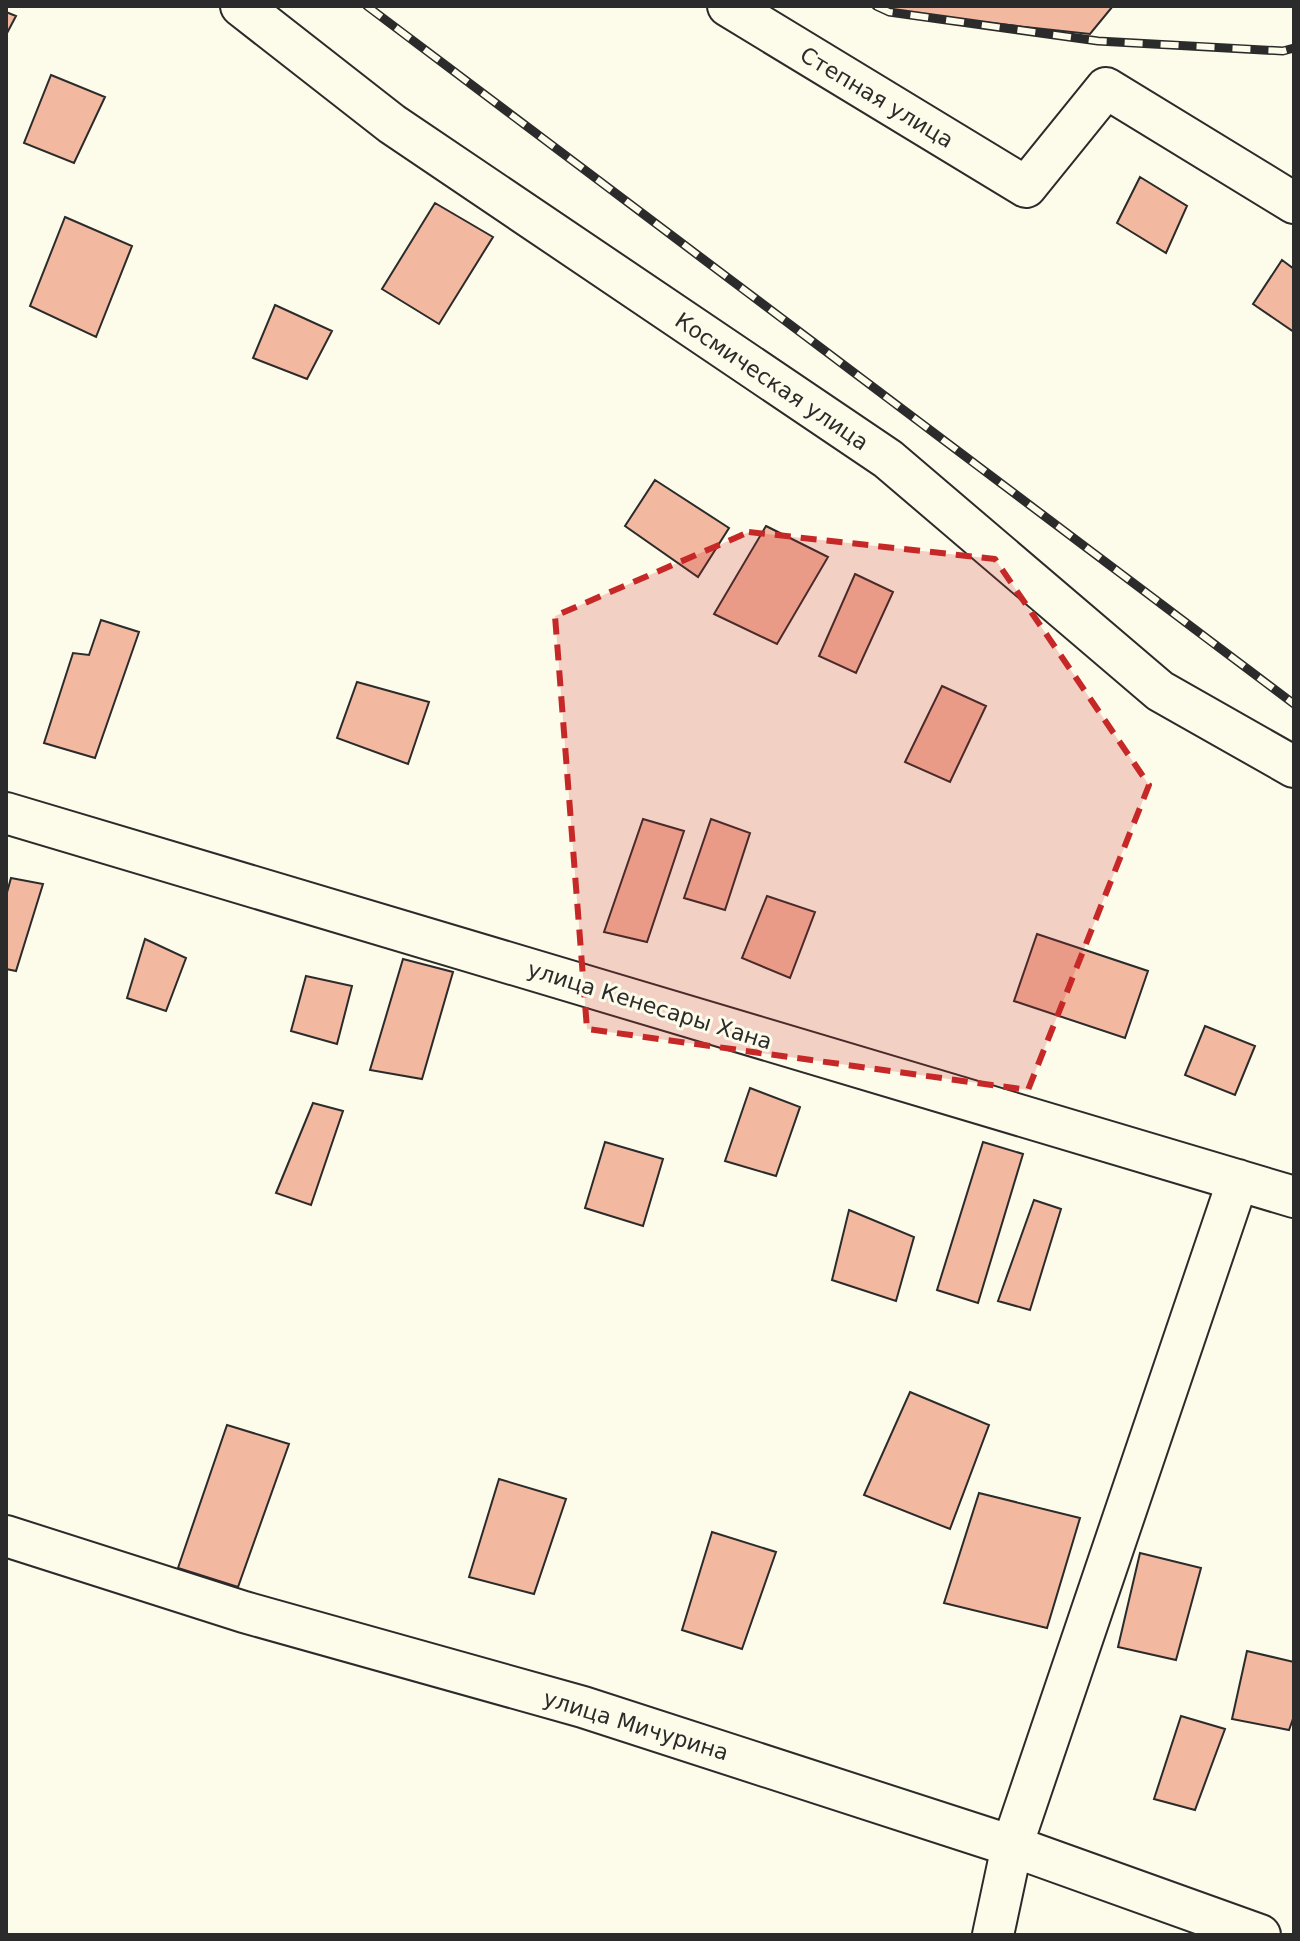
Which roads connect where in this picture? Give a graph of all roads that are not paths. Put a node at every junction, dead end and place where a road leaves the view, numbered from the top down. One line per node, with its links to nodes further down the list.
1 (241, 6): 4 (street, Космическая улица)
2 (728, 6): 3 (street, Степная улица)
3 (1294, 203)
4 (1294, 767)
5 (6, 813): 6 (street, улица Кенесары Хана)
6 (1238, 1180): 7 (street, улица Кенесары Хана); 9 (street)
7 (1294, 1197)
8 (6, 1536): 9 (street, улица Мичурина)
9 (1012, 1846): 10 (street); 11 (street, улица Мичурина)
10 (993, 1935)
11 (1260, 1935)

